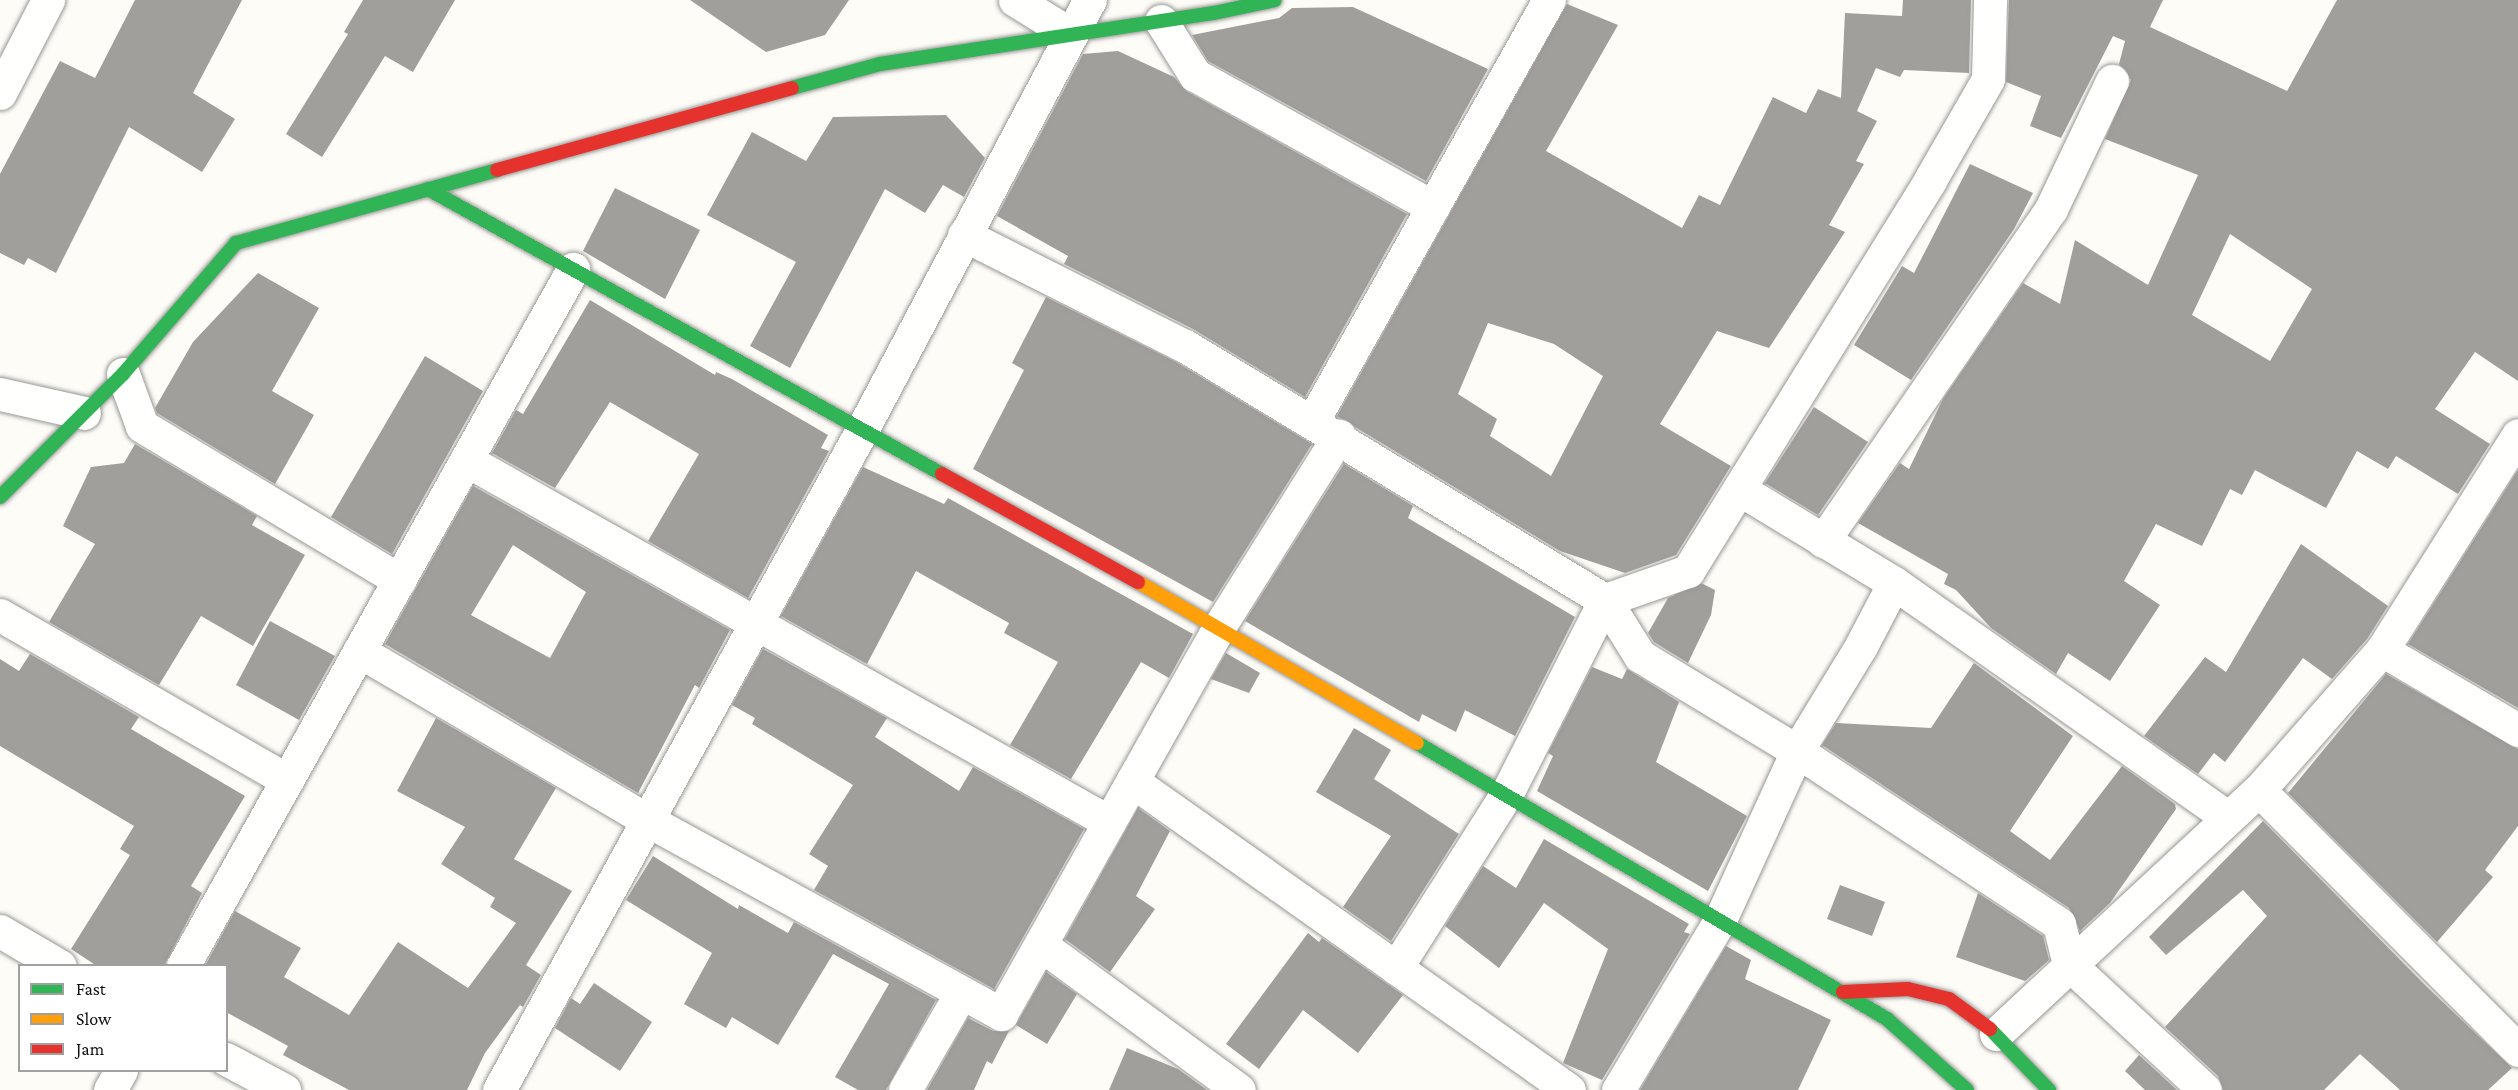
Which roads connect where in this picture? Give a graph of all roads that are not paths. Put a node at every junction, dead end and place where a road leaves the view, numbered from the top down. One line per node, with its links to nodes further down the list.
1 (48, 0): 10 (street)
2 (1015, 0): 8 (street)
3 (1090, 0): 8 (street)
4 (1275, 0): 7 (street)
5 (1549, 0): 12 (street)
6 (1990, 0): 22 (street)
7 (1161, 21): 8 (street); 12 (street)
8 (1070, 34): 11 (street); 13 (street)
9 (2112, 81): 24 (street)
10 (0, 93)
11 (428, 189): 14 (street); 15 (street)
12 (1433, 207): 18 (street)
13 (964, 235): 18 (street); 19 (street)
14 (573, 269): 19 (street); 21 (street)
15 (123, 374): 17 (street); 25 (street)
16 (0, 394): 17 (street)
17 (84, 413): 23 (street)
18 (1326, 429): 27 (street); 30 (street)
19 (862, 430): 29 (street); 30 (street)
20 (2518, 435): 31 (street)
21 (466, 460): 25 (street); 29 (street)
22 (1739, 489): 24 (street); 27 (street)
23 (0, 497)
24 (1823, 541): 26 (street)
25 (399, 580): 32 (street)
26 (1894, 583): 34 (street); 39 (street)
27 (1605, 600): 34 (street); 38 (street)
28 (0, 615): 35 (street)
29 (756, 621): 40 (street); 41 (street)
30 (1218, 627): 36 (street); 38 (street)
31 (2382, 650): 33 (street); 37 (street)
32 (359, 651): 35 (street); 40 (street)
33 (2518, 730)
34 (1797, 752): 42 (street); 47 (street)
35 (287, 780): 46 (street)
36 (1132, 780): 41 (street); 48 (street)
37 (2259, 790): 39 (street); 52 (street)
38 (1506, 795): 42 (street); 48 (street)
39 (2228, 818): 47 (street)
40 (647, 820): 50 (street); 57 (street)
41 (1109, 822): 44 (street)
42 (1720, 920): 49 (street); 61 (street)
43 (0, 931): 45 (street)
44 (1041, 945): 50 (street); 59 (street)
45 (57, 964)
46 (184, 964)
47 (2069, 964): 51 (street); 64 (street)
48 (1396, 968): 60 (street)
49 (1843, 992): 51 (street); 62 (street)
50 (961, 993): 58 (street)
51 (1996, 1034): 63 (street)
52 (2518, 1050)
53 (228, 1060): 56 (street)
54 (121, 1072): 55 (street)
55 (110, 1090)
56 (284, 1090)
57 (499, 1090)
58 (905, 1090)
59 (1239, 1090)
60 (1569, 1090)
61 (1618, 1090)
62 (1967, 1090)
63 (2049, 1090)
64 (2205, 1090)

